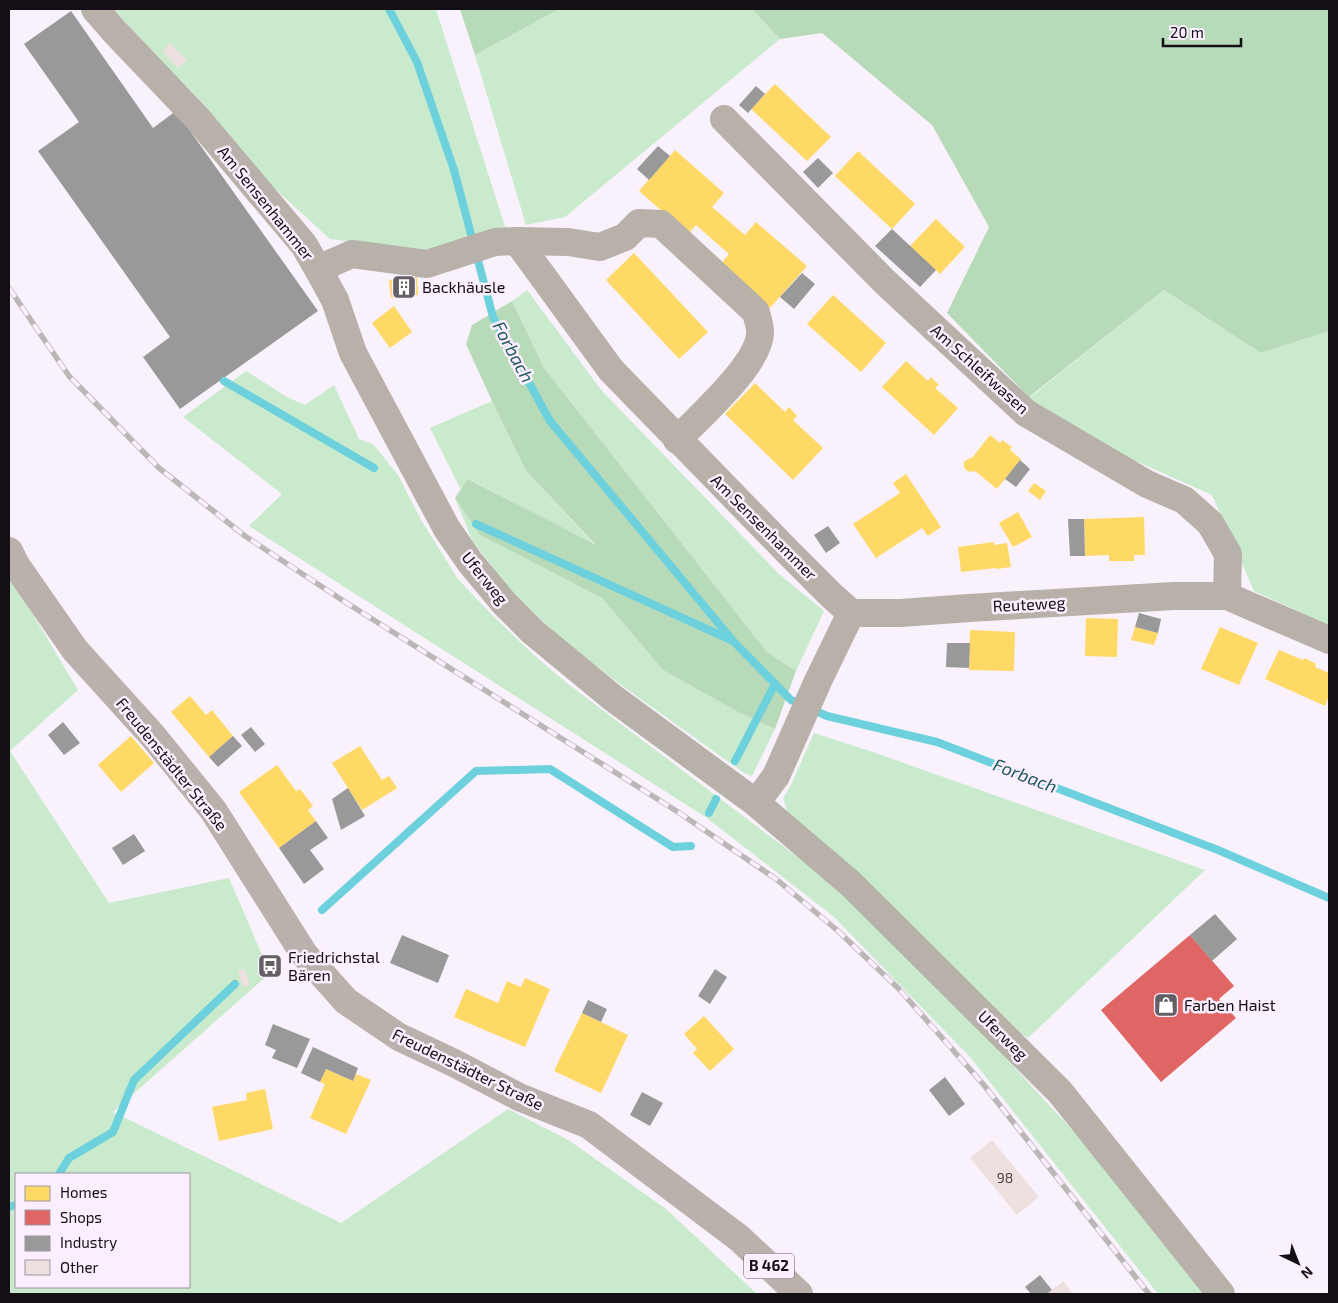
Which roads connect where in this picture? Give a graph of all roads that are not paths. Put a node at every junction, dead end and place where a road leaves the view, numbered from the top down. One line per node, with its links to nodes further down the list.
1 (95, 9): 4 (street, Am Sensenhammer)
2 (724, 119): 7 (street, Am Schleifwasen)
3 (506, 241): 4 (street, Am Sensenhammer); 5 (street, Am Sensenhammer); 5 (street, Am Sensenhammer)
4 (318, 269): 10 (street, Uferweg)
5 (678, 440): 8 (street, Am Sensenhammer)
6 (9, 551): 11 (main road, Freudenstädter Straße / B 462)
7 (1227, 596): 8 (street, Reuteweg); 9 (street, Reuteweg)
8 (851, 613): 10 (street)
9 (1329, 640)
10 (756, 803): 12 (street, Uferweg)
11 (799, 1294)
12 (1221, 1294)

